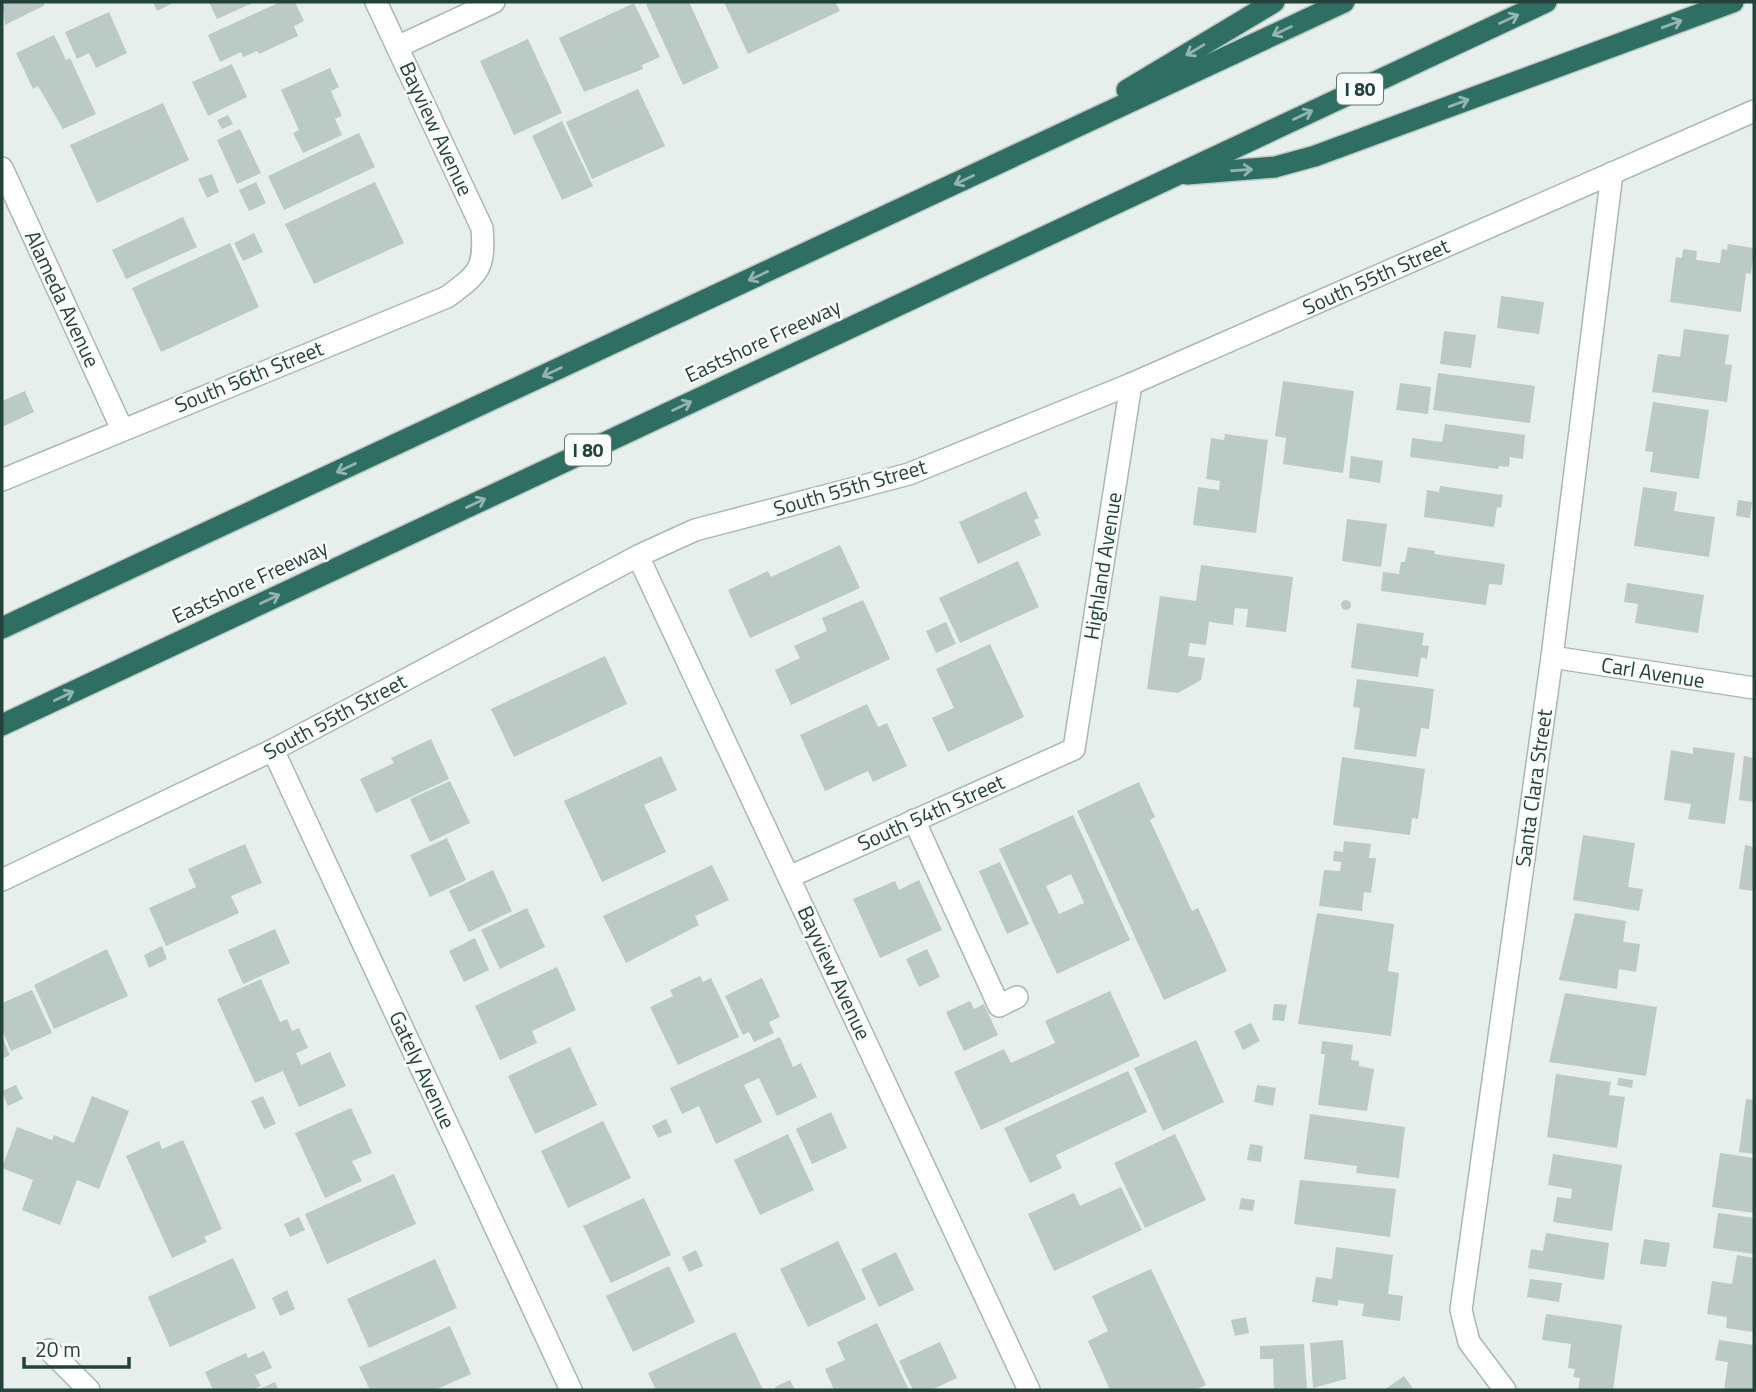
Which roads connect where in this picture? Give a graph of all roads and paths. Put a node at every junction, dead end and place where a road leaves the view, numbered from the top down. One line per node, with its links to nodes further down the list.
1 (376, 2): 7 (street, Bayview Avenue)
2 (494, 2): 7 (street)
3 (1274, 2): 9 (highway, one-way to 9)
4 (1344, 2): 9 (highway, one-way to 9)
5 (1546, 2): 12 (highway, Eastshore Freeway / I 80, one-way to 5)
6 (1733, 2): 12 (highway, one-way to 6)
7 (397, 47): 13 (street, Bayview Avenue)
8 (1754, 111): 11 (street, South 55th Street)
9 (1026, 151): 18 (highway, one-way to 18)
10 (2, 168): 15 (street, Alameda Avenue)
11 (1612, 173): 14 (street, South 55th Street); 19 (street, Santa Clara Street)
12 (1174, 175): 21 (highway, Eastshore Freeway / I 80, one-way to 12)
13 (484, 258): 15 (street, South 56th Street)
14 (1131, 384): 17 (street, South 55th Street); 22 (street, Highland Avenue)
15 (122, 429): 16 (street, South 56th Street)
16 (2, 480)
17 (638, 556): 23 (street, South 55th Street); 25 (street, Bayview Avenue)
18 (2, 628)
19 (1552, 657): 20 (street, Carl Avenue); 32 (street, Santa Clara Street)
20 (1754, 688)
21 (2, 725)
22 (1073, 749): 24 (street, South 54th Street)
23 (273, 750): 26 (street, South 55th Street); 30 (street, Gately Avenue)
24 (914, 820): 25 (street, South 54th Street); 27 (street)
25 (789, 877): 31 (street, Bayview Avenue)
26 (2, 880)
27 (1017, 997)
28 (49, 1350): 29 (street)
29 (89, 1390)
30 (571, 1390)
31 (1029, 1390)
32 (1506, 1390)

